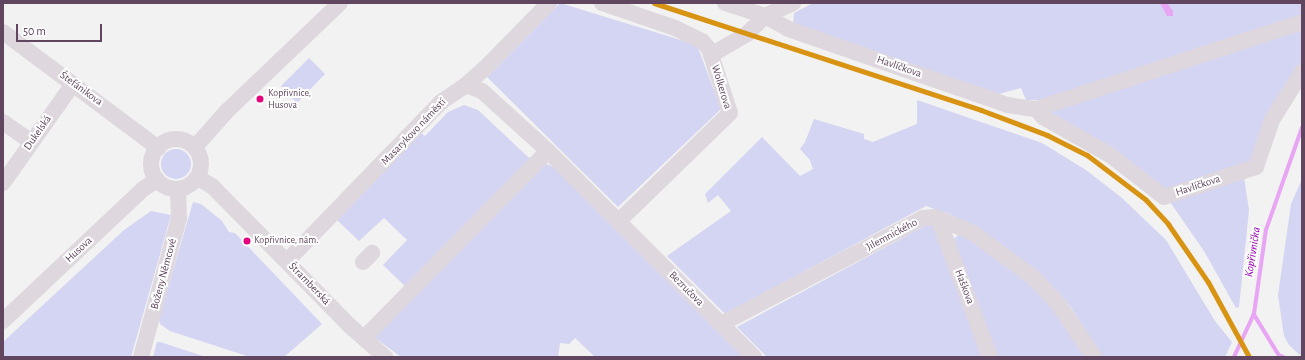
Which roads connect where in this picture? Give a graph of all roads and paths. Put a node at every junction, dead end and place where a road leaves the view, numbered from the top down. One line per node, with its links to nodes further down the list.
1 (340, 3): 16 (street)
2 (549, 3): 12 (street)
3 (602, 3): 9 (street, Wolkerova)
4 (725, 3): 6 (street, Havlíčkova)
5 (794, 3): 6 (street)
6 (765, 16): 9 (street); 13 (street, Havlíčkova)
7 (1302, 22): 13 (street, Havlíčkova)
8 (3, 32): 11 (street, Štefánikova)
9 (711, 55): 24 (street, Wolkerova)
10 (1302, 72): 13 (street, Havlíčkova)
11 (73, 84): 15 (street, Dukelská); 17 (street, Štefánikova)
12 (466, 85): 18 (street); 25 (street, Masarykovo náměstí)
13 (1036, 109)
14 (3, 122): 15 (street)
15 (32, 142): 21 (street, Dukelská)
16 (195, 147): 17 (street); 19 (street)
17 (158, 148): 20 (street)
18 (548, 151): 24 (street); 28 (street)
19 (198, 178): 22 (street); 25 (street, Štramberská)
20 (156, 180): 22 (street); 26 (street, Husova)
21 (3, 183)
22 (178, 190): 29 (street, Boženy Němcové)
23 (938, 218): 27 (street, Jilemnického); 32 (street, Haškova); 33 (street)
24 (620, 221): 27 (street, Bezručova)
25 (287, 261): 28 (street, Štramberská)
26 (3, 321)
27 (721, 324): 31 (street, Bezručova)
28 (364, 338): 30 (street, Štramberská)
29 (141, 357)
30 (385, 357)
31 (754, 357)
32 (990, 357)
33 (1094, 357)

